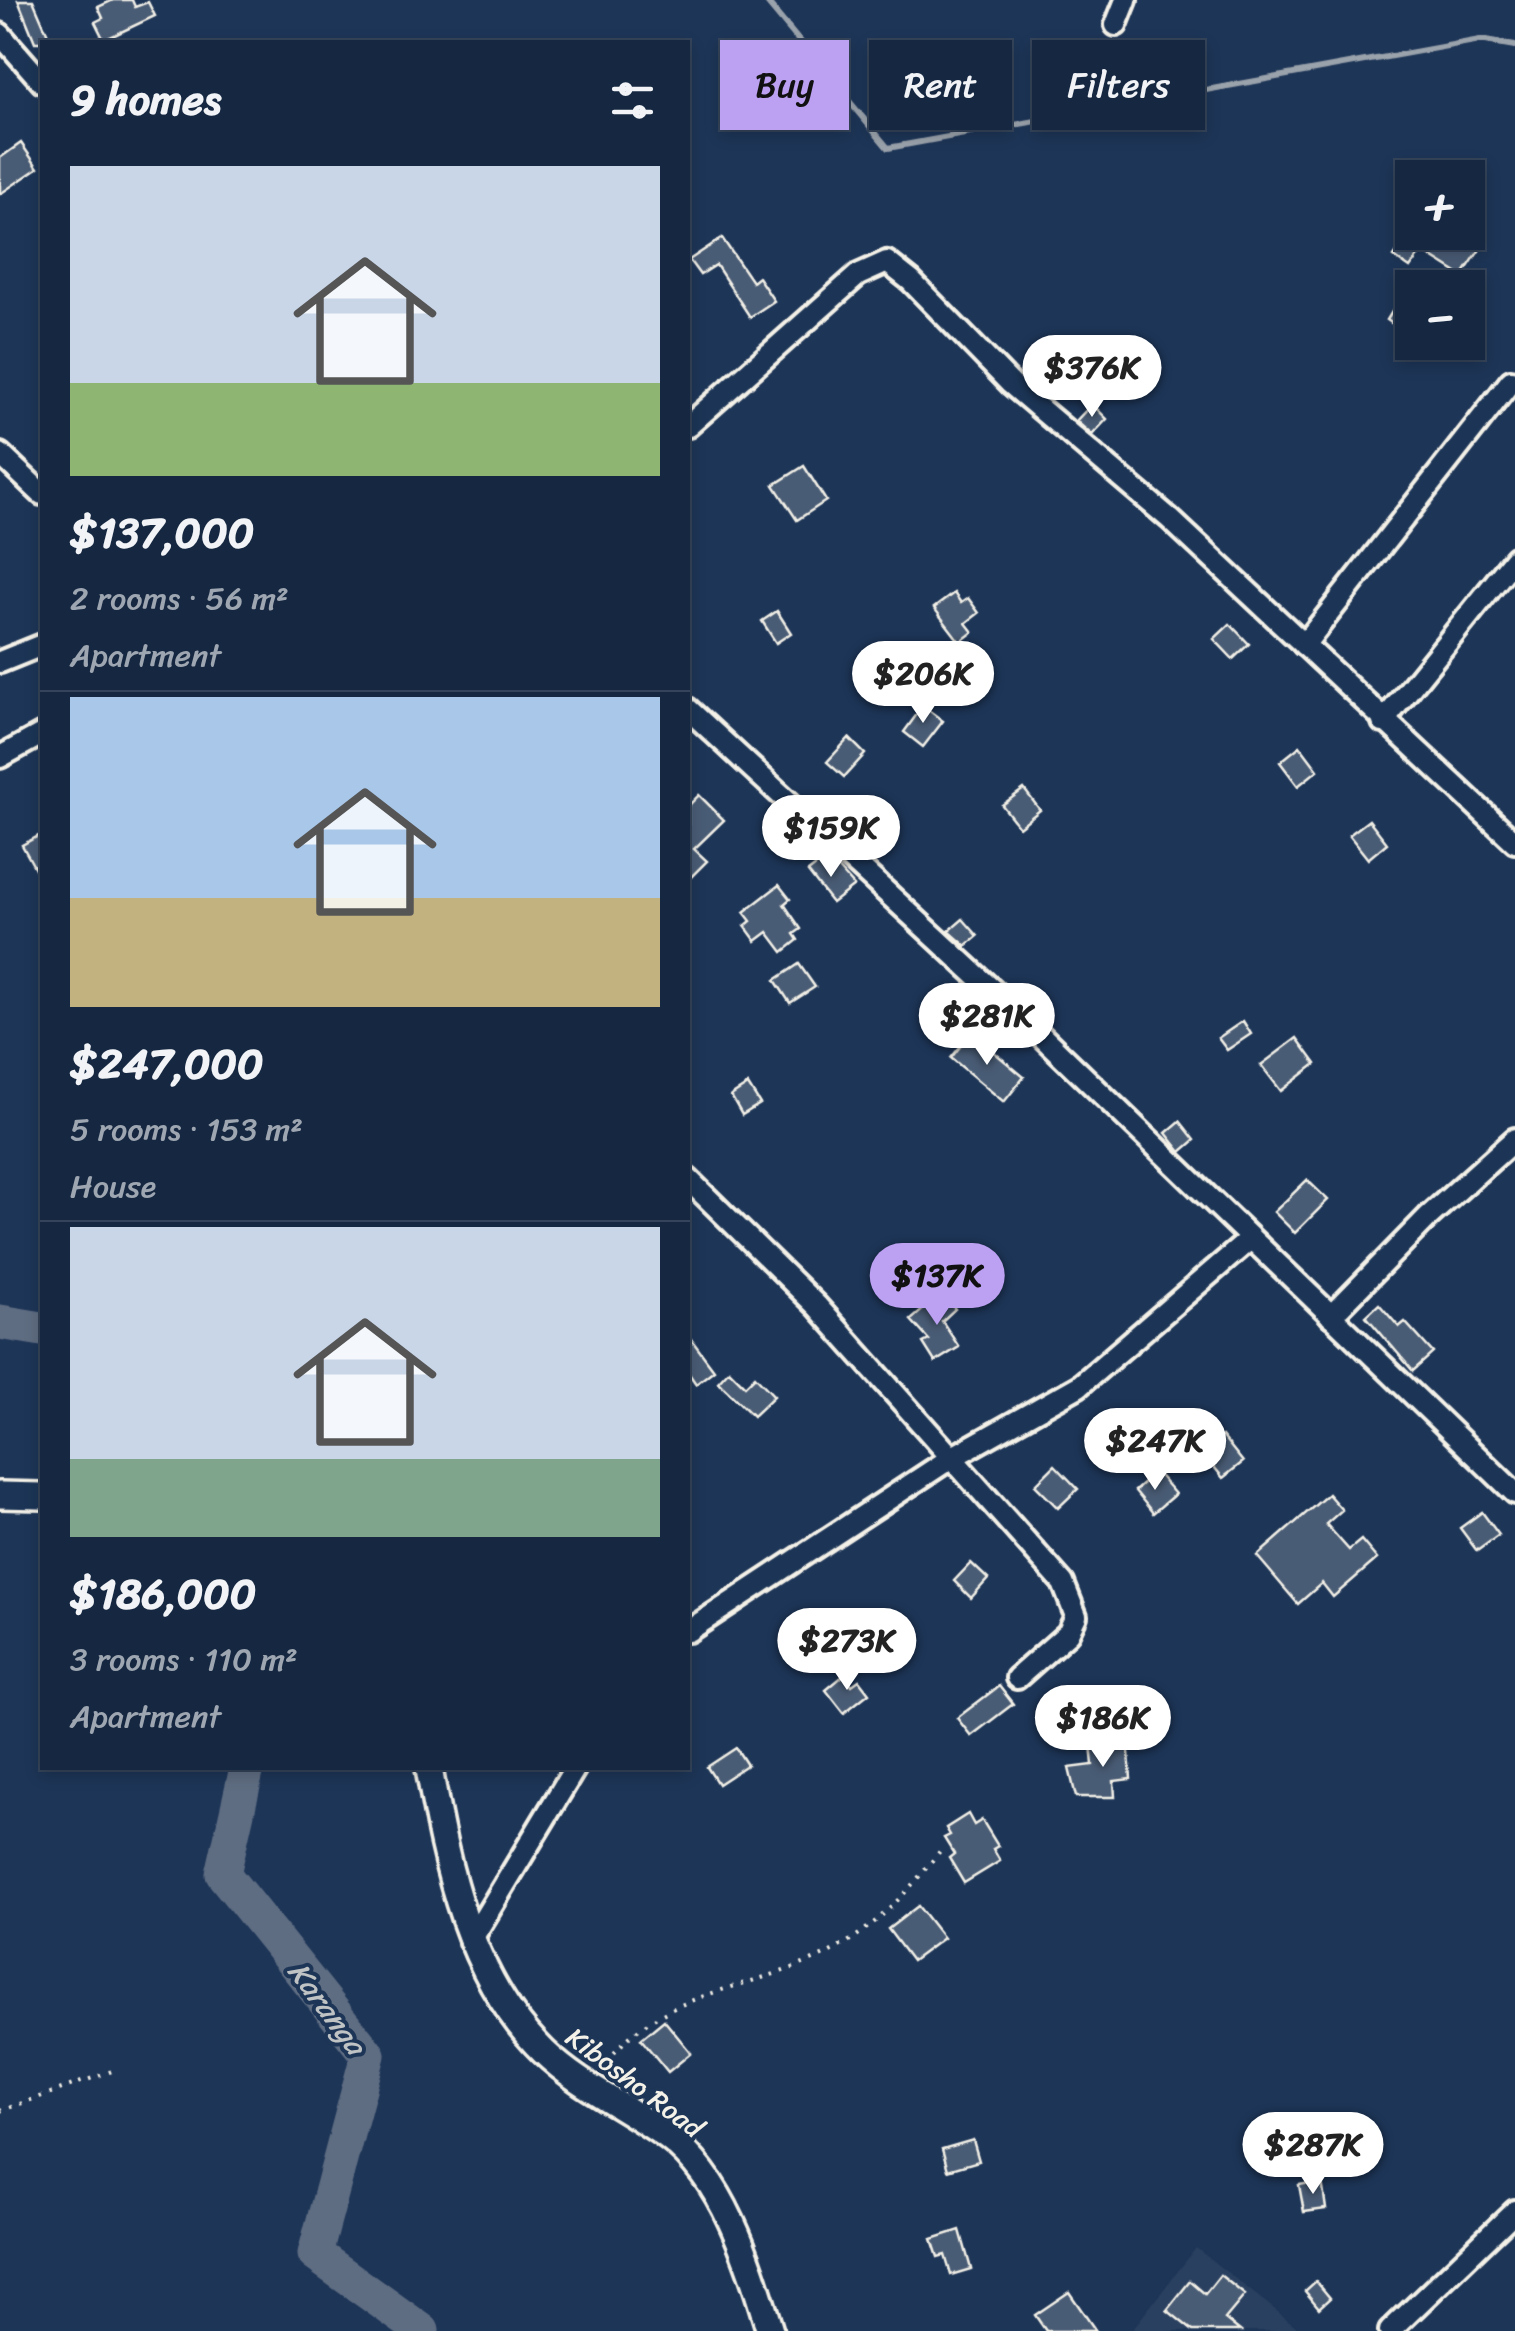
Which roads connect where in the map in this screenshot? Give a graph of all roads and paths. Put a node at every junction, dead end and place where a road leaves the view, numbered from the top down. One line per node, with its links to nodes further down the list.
1 (1126, 0): 2 (street)
2 (1116, 25)
3 (0, 34): 4 (street)
4 (40, 80)
5 (1511, 381): 10 (street)
6 (690, 424): 10 (street)
7 (0, 454): 8 (street)
8 (40, 492)
9 (1515, 558): 14 (street)
10 (1304, 645): 14 (street)
11 (40, 646): 12 (street)
12 (0, 662)
13 (690, 711): 20 (street)
14 (1383, 722): 17 (street)
15 (40, 735): 16 (street)
16 (0, 757)
17 (1515, 842)
18 (1515, 1139): 21 (street)
19 (690, 1181): 22 (street)
20 (1249, 1240): 21 (street); 22 (street)
21 (1331, 1316): 23 (street)
22 (951, 1458): 26 (street); 27 (street)
23 (1515, 1493)
24 (0, 1495): 25 (main road)
25 (40, 1496)
26 (690, 1630)
27 (1017, 1678)
28 (428, 1770): 31 (main road, Kibosho Road)
29 (574, 1770): 31 (street)
30 (940, 1851): 33 (path)
31 (470, 1942): 33 (main road, Kibosho Road)
32 (114, 2070): 34 (path)
33 (591, 2087): 36 (main road, Kibosho Road)
34 (0, 2111)
35 (1515, 2212): 37 (street)
36 (770, 2331)
37 (1390, 2331)

